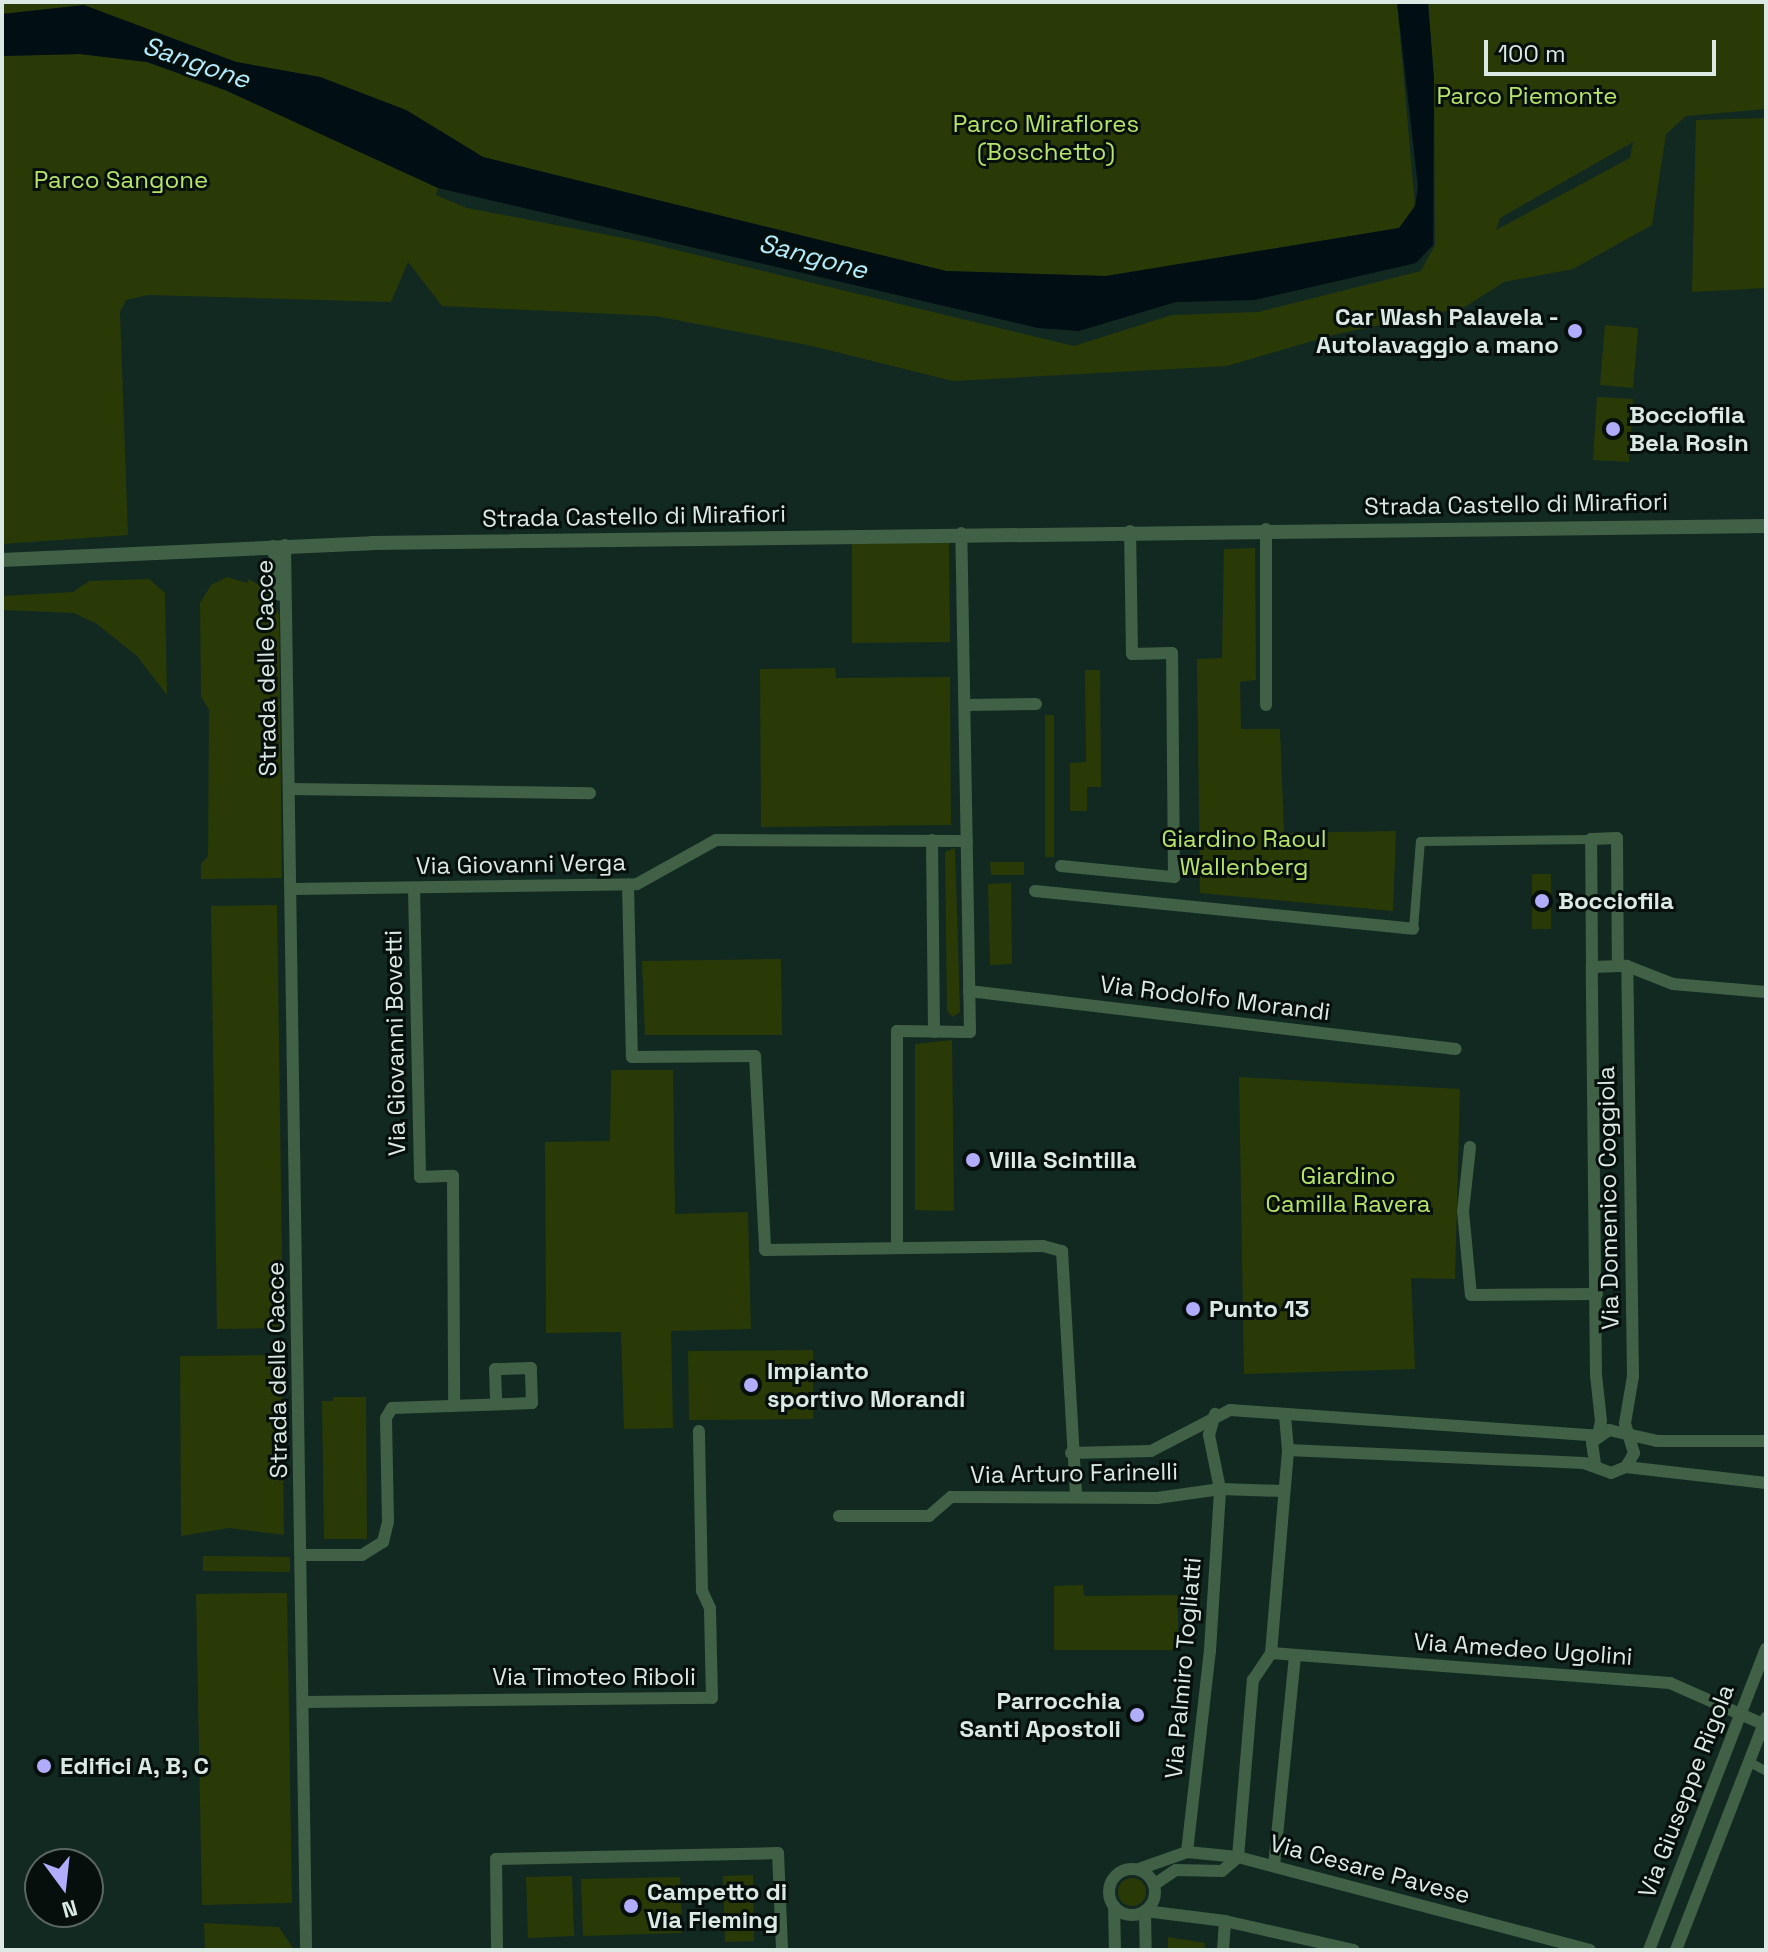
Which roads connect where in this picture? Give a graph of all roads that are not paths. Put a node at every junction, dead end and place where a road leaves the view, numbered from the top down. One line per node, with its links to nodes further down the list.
1 (1766, 526): 2 (street, Strada Castello di Mirafiori)
2 (1266, 529): 3 (street, Strada Castello di Mirafiori); 9 (street)
3 (1130, 531): 4 (street, Strada Castello di Mirafiori); 15 (street)
4 (961, 533): 5 (street, Strada Castello di Mirafiori); 8 (street)
5 (279, 546): 6 (street, Strada Castello di Mirafiori); 10 (street, Strada delle Cacce)
6 (2, 560)
7 (1036, 704): 8 (street)
8 (965, 705): 14 (street)
9 (1266, 705)
10 (290, 789): 11 (street, Strada delle Cacce); 18 (street, Strada delle Cacce)
11 (590, 793)
12 (1591, 839): 20 (street, Via Domenico Coggiola); 21 (street, Via Domenico Coggiola); 22 (street, Via Domenico Coggiola)
13 (932, 840): 14 (street); 16 (street, Via Giovanni Verga); 25 (street)
14 (967, 841): 23 (street)
15 (1061, 866)
16 (628, 885): 17 (street, Via Giovanni Verga); 28 (street)
17 (414, 888): 18 (street, Via Giovanni Verga); 30 (street, Via Giovanni Bovetti)
18 (292, 889): 47 (street, Strada delle Cacce)
19 (1035, 891): 20 (street)
20 (1413, 929)
21 (1623, 966): 22 (street); 24 (street); 36 (street, Via Domenico Coggiola)
22 (1592, 967): 29 (street, Via Domenico Coggiola)
23 (969, 991): 25 (street); 26 (street, Via Rodolfo Morandi)
24 (1766, 992)
25 (934, 1032): 28 (street)
26 (1456, 1049)
27 (1470, 1147): 29 (street)
28 (897, 1247): 39 (street)
29 (1597, 1294): 35 (street, Via Domenico Coggiola)
30 (454, 1404): 31 (street); 47 (street)
31 (496, 1404)
32 (1215, 1414): 33 (street); 39 (street, Via Arturo Farinelli); 43 (street, Via Arturo Farinelli)
33 (1285, 1414): 35 (street); 38 (street)
34 (699, 1431): 51 (street, Via Timoteo Riboli)
35 (1598, 1436): 36 (street); 40 (street)
36 (1628, 1438): 37 (street); 41 (street)
37 (1766, 1441)
38 (1288, 1450): 40 (street); 44 (street)
39 (1071, 1453): 45 (street)
40 (1595, 1464): 41 (street)
41 (1626, 1467): 42 (street)
42 (1766, 1483)
43 (1220, 1489): 44 (street, Via Arturo Farinelli); 45 (street, Via Arturo Farinelli); 56 (street, Via Palmiro Togliatti)
44 (1282, 1491): 49 (street)
45 (1076, 1496): 46 (street, Via Arturo Farinelli)
46 (839, 1516)
47 (301, 1555): 51 (street, Strada delle Cacce)
48 (1766, 1649): 52 (street, Via Giuseppe Rigola)
49 (1271, 1653): 50 (street, Via Amedeo Ugolini); 57 (street)
50 (1295, 1655): 52 (street, Via Amedeo Ugolini); 58 (street)
51 (303, 1702): 64 (street, Strada delle Cacce)
52 (1738, 1714): 53 (street, Via Amedeo Ugolini); 72 (street, Via Giuseppe Rigola)
53 (1764, 1721): 54 (street, Via Giuseppe Rigola)
54 (1748, 1761): 55 (street); 73 (street, Via Giuseppe Rigola)
55 (1766, 1771)
56 (1187, 1852): 57 (street, Via Cesare Pavese); 59 (street, Via Cesare Pavese)
57 (1238, 1857): 58 (street, Via Cesare Pavese); 60 (street)
58 (1274, 1866): 71 (street, Via Cesare Pavese)
59 (1139, 1869): 60 (street); 61 (street)
60 (1155, 1884): 62 (street)
61 (1114, 1906): 62 (street); 67 (street)
62 (1145, 1911): 63 (street); 68 (street)
63 (1225, 1921): 69 (street); 70 (street)
64 (306, 1950)
65 (497, 1950): 66 (street)
66 (782, 1950)
67 (1115, 1950)
68 (1146, 1950)
69 (1223, 1950)
70 (1354, 1950)
71 (1590, 1950)
72 (1649, 1950)
73 (1676, 1950)

